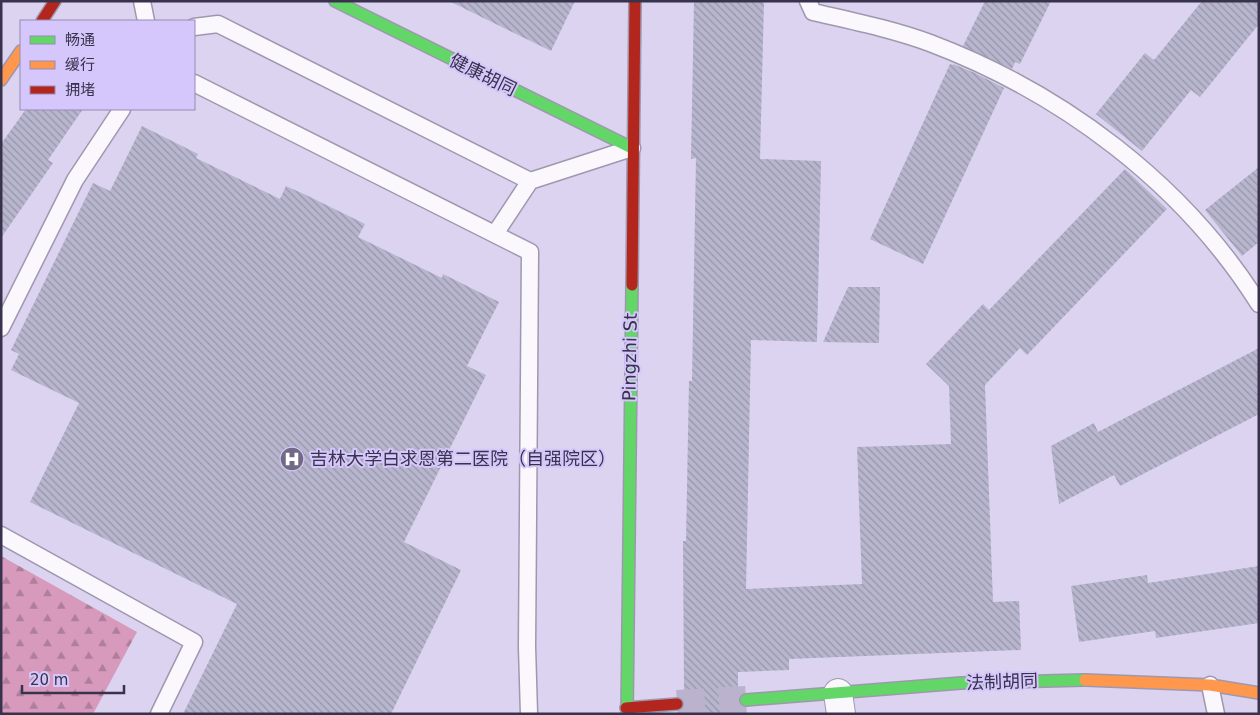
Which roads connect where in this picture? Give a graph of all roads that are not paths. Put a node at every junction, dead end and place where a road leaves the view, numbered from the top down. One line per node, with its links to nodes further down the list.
1 (56, 1): 6 (street)
2 (142, 1): 7 (lane)
3 (335, 1): 13 (street, 健康胡同)
4 (635, 1): 13 (street, Pingzhi St)
5 (808, 1): 16 (lane)
6 (43, 20)
7 (146, 20)
8 (195, 27): 14 (lane)
9 (20, 52): 10 (street)
10 (1, 80)
11 (195, 84): 15 (lane)
12 (121, 110): 17 (lane)
13 (632, 148): 14 (lane); 24 (street, Pingzhi St)
14 (530, 181): 15 (lane)
15 (495, 234): 26 (lane)
16 (1259, 304)
17 (1, 328)
18 (1, 535): 25 (lane)
19 (1210, 685): 20 (street, 法制胡同); 22 (street, 法制胡同); 27 (lane)
20 (1259, 693)
21 (746, 700): 22 (street, 法制胡同)
22 (839, 703)
23 (677, 704): 24 (street)
24 (626, 711)
25 (159, 714)
26 (529, 714)
27 (1216, 714)

